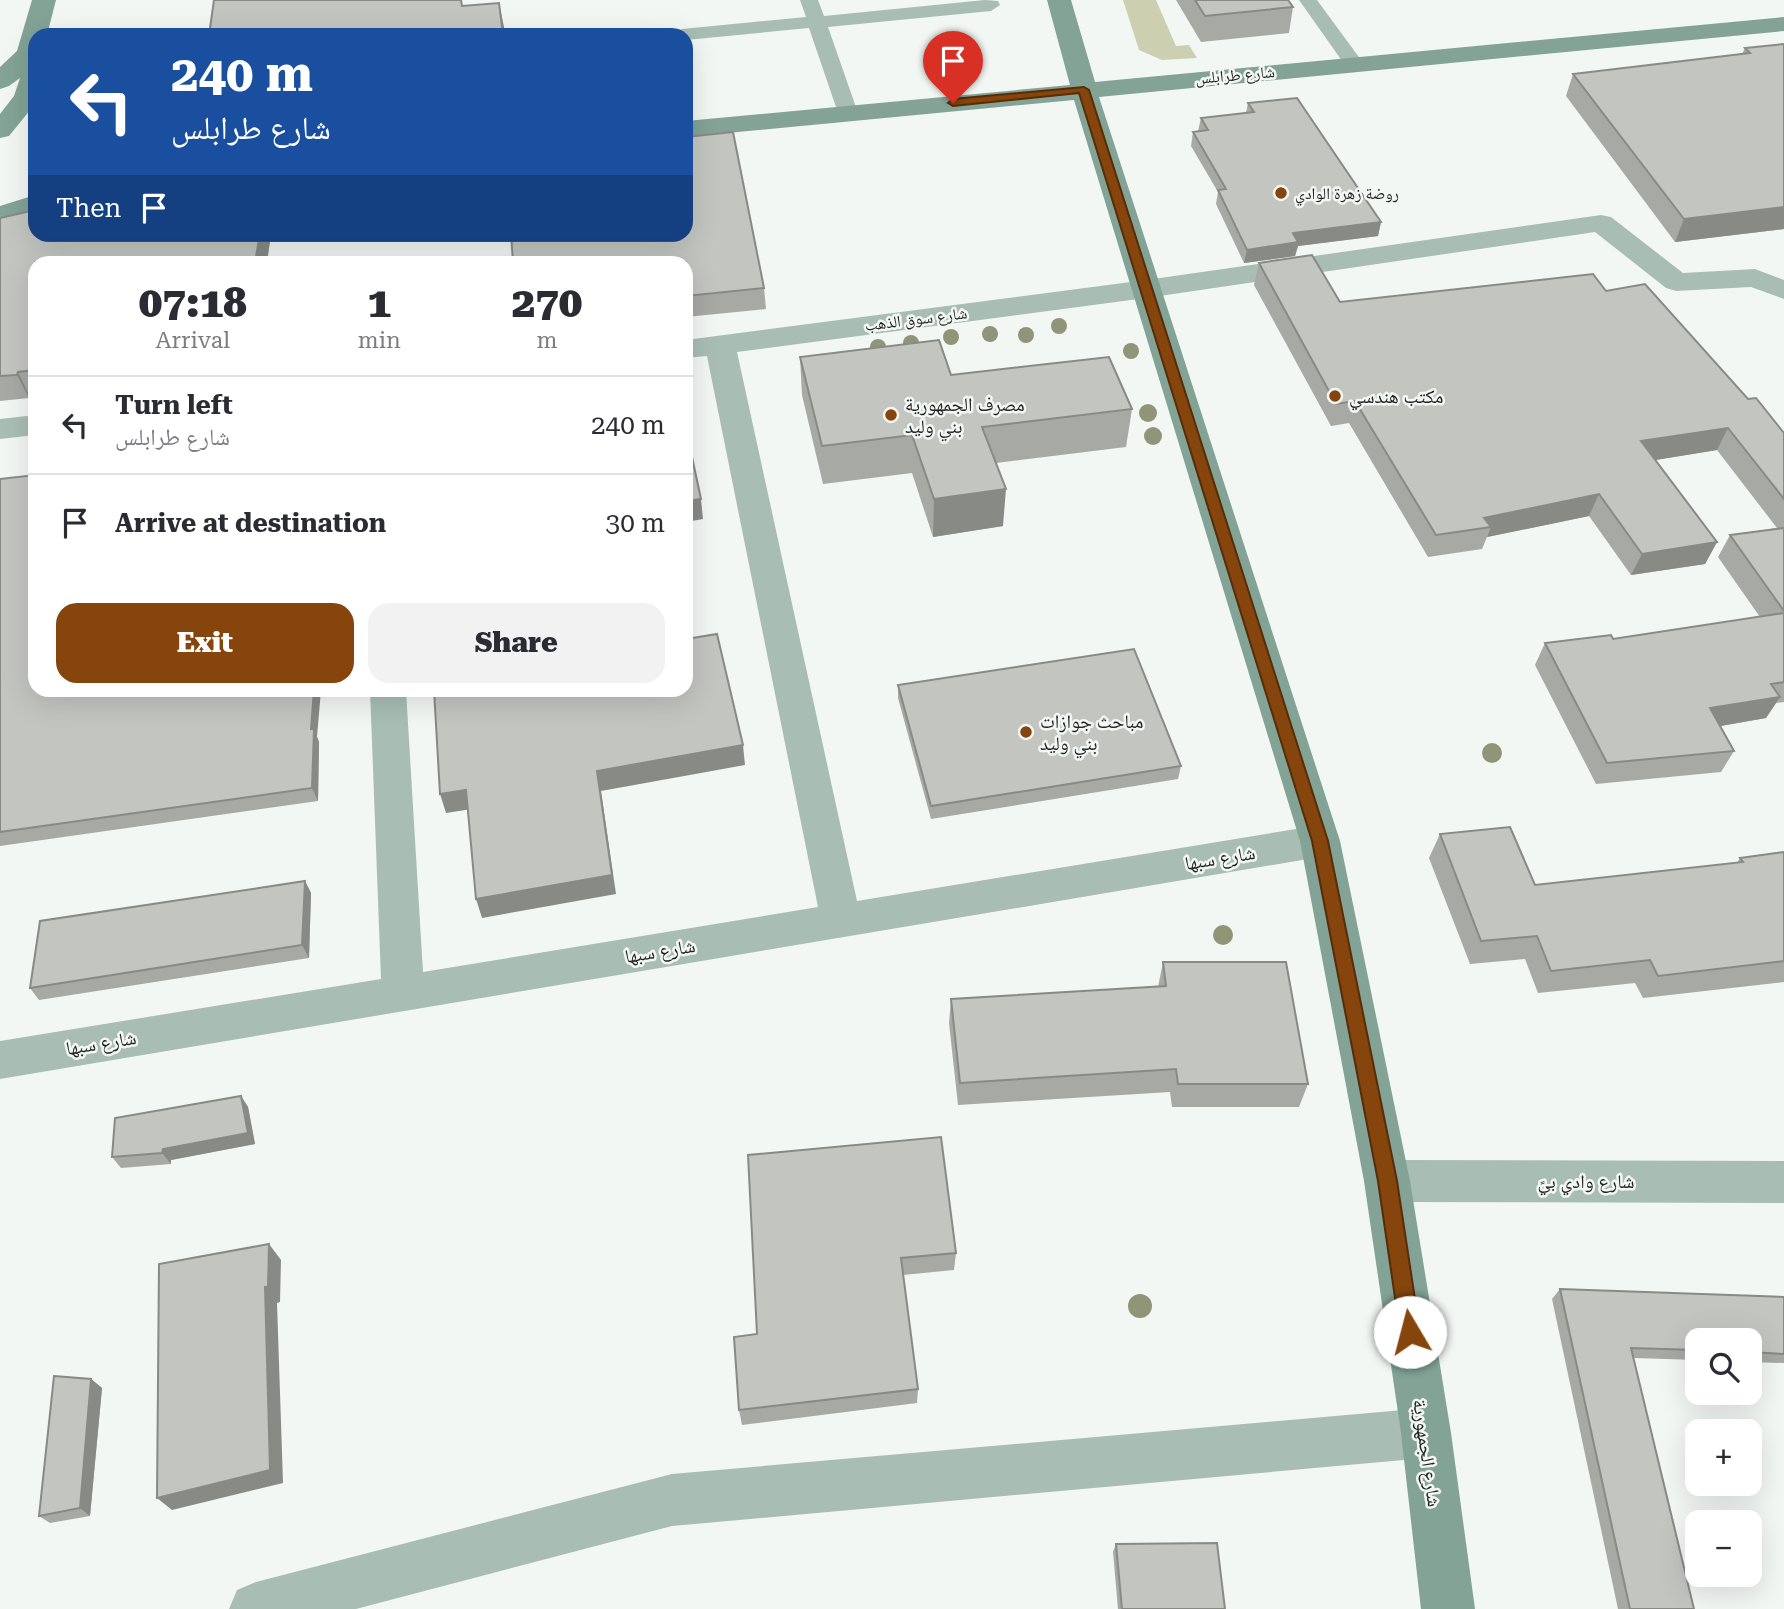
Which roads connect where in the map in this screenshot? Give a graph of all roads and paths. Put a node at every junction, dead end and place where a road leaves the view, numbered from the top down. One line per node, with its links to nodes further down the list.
1 (44, 0): 8 (main road)
2 (810, 0): 6 (lane)
3 (1059, 0): 13 (main road, شارع الجمهورية)
4 (1308, 0): 11 (lane)
5 (990, 5): 6 (lane)
6 (817, 22): 9 (lane); 15 (lane)
7 (1784, 24): 11 (main road, شارع طرابلس)
8 (37, 28)
9 (693, 34)
10 (28, 54): 12 (main road)
11 (1354, 64): 13 (main road, شارع طرابلس)
12 (0, 81)
13 (1084, 90): 15 (main road, شارع طرابلس); 26 (main road, شارع الجمهورية)
14 (28, 109): 17 (main road)
15 (848, 113): 16 (main road, شارع طرابلس)
16 (693, 128)
17 (0, 130)
18 (28, 186): 19 (main road)
19 (0, 188)
20 (28, 204): 22 (main road)
21 (28, 205): 23 (main road)
22 (0, 209)
23 (0, 215)
24 (1784, 273): 25 (street, شارع سوق الذهب)
25 (1755, 278): 26 (street, شارع سوق الذهب); 27 (street)
26 (1146, 289): 28 (street, شارع سوق الذهب); 32 (main road, شارع الجمهورية)
27 (1784, 290)
28 (703, 347): 33 (street)
29 (28, 426): 30 (street)
30 (0, 429)
31 (388, 697): 34 (street)
32 (1320, 841): 33 (street, شارع سبها); 36 (main road, شارع الجمهورية)
33 (841, 921): 34 (street, شارع سبها)
34 (403, 993): 35 (street, شارع سبها)
35 (0, 1060)
36 (1387, 1181): 37 (street, شارع وادي بيً); 38 (main road, شارع الجمهورية)
37 (1784, 1181)
38 (1426, 1433): 39 (street); 40 (main road, شارع الجمهورية)
39 (256, 1609)
40 (1448, 1609)

